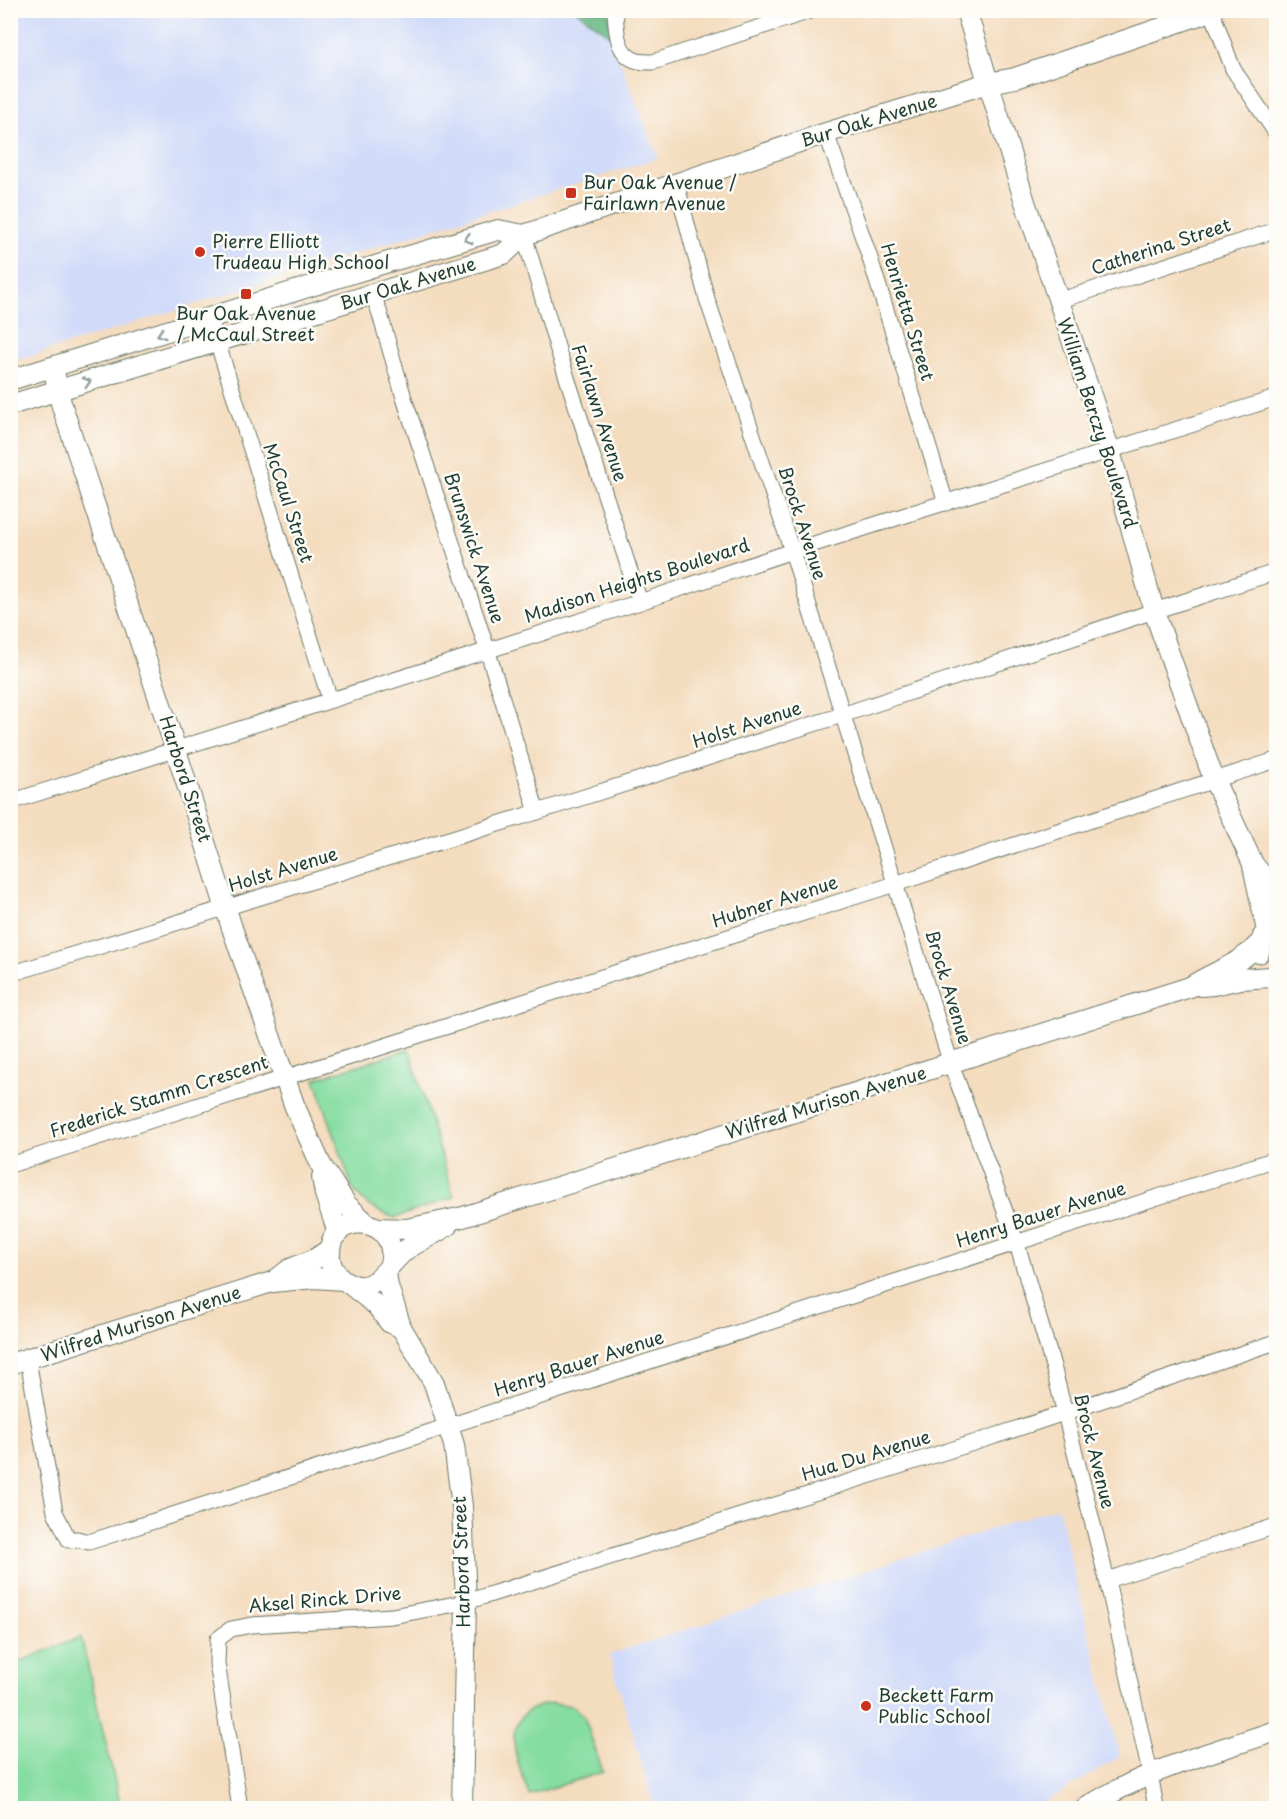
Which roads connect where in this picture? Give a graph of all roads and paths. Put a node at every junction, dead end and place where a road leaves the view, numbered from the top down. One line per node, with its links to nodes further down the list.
1 (615, 10): 2 (street)
2 (813, 10)
3 (966, 10): 5 (street, William Berczy Boulevard)
4 (1213, 11): 5 (street, Bur Oak Avenue); 7 (street)
5 (988, 83): 6 (street, Bur Oak Avenue); 12 (street, William Berczy Boulevard)
6 (826, 133): 8 (street, Bur Oak Avenue); 21 (street, Henrietta Street)
7 (1276, 133)
8 (676, 183): 10 (street, Bur Oak Avenue); 22 (street, Brock Avenue)
9 (1276, 230): 12 (street, Catherina Street)
10 (524, 235): 11 (street, Bur Oak Avenue); 13 (street, Bur Oak Avenue, one-way to 13); 24 (street, Fairlawn Avenue)
11 (373, 295): 14 (street, Bur Oak Avenue); 26 (street, Brunswick Avenue)
12 (1058, 301): 20 (street, William Berczy Boulevard)
13 (210, 319): 14 (street, McCaul Street); 15 (street, Bur Oak Avenue, one-way to 15)
14 (216, 343): 17 (street, Bur Oak Avenue, one-way to 14); 27 (street, McCaul Street)
15 (53, 367): 16 (street, Bur Oak Avenue); 17 (street, Harbord Street)
16 (10, 380)
17 (58, 391): 19 (street, Bur Oak Avenue); 29 (street, Harbord Street)
18 (1276, 398): 20 (street, Madison Heights Boulevard)
19 (10, 405)
20 (1110, 452): 21 (street, Madison Heights Boulevard); 25 (street, William Berczy Boulevard)
21 (946, 503): 22 (street, Madison Heights Boulevard)
22 (792, 551): 24 (street, Madison Heights Boulevard); 28 (street, Brock Avenue)
23 (1276, 572): 25 (street, Holst Avenue)
24 (640, 602): 26 (street, Madison Heights Boulevard)
25 (1154, 611): 28 (street, Holst Avenue); 31 (street, William Berczy Boulevard)
26 (487, 649): 27 (street, Madison Heights Boulevard); 33 (street, Brunswick Avenue)
27 (330, 700): 29 (street, Madison Heights Boulevard)
28 (842, 716): 33 (street, Holst Avenue); 35 (street, Brock Avenue)
29 (176, 750): 32 (street, Madison Heights Boulevard); 37 (street, Harbord Street)
30 (1276, 760): 31 (street, Hubner Avenue)
31 (1214, 780): 34 (street, William Berczy Boulevard); 35 (street, Hubner Avenue)
32 (10, 802)
33 (537, 813): 37 (street, Holst Avenue)
34 (1252, 864): 36 (street, William Berczy Boulevard); 38 (street, William Berczy Boulevard)
35 (895, 884): 42 (street, Brock Avenue); 43 (street, Hubner Avenue)
36 (1276, 896)
37 (226, 907): 39 (street); 43 (street, Harbord Street)
38 (1268, 932): 40 (street, William Berczy Boulevard); 41 (street, Wilfred Murison Avenue)
39 (10, 974)
40 (1273, 979): 41 (street, Wilfred Murison Avenue)
41 (1190, 987): 42 (street, Wilfred Murison Avenue)
42 (951, 1064): 47 (street, Wilfred Murison Avenue); 50 (street, Brock Avenue)
43 (285, 1078): 45 (street, Frederick Stamm Crescent); 46 (street, Harbord Street)
44 (1276, 1159): 50 (street, Henry Bauer Avenue)
45 (10, 1165)
46 (321, 1165): 48 (street, Harbord Street); 49 (street, Harbord Street)
47 (463, 1217): 48 (street, Wilfred Murison Avenue); 51 (street, Wilfred Murison Avenue)
48 (373, 1226): 49 (street); 51 (street)
49 (334, 1241): 52 (street); 53 (street, Wilfred Murison Avenue)
50 (1017, 1244): 57 (street, Brock Avenue); 58 (street, Henry Bauer Avenue)
51 (387, 1270): 52 (street); 54 (street, Harbord Street)
52 (345, 1281): 53 (street, Wilfred Murison Avenue); 54 (street, Harbord Street)
53 (272, 1282): 56 (street, Wilfred Murison Avenue)
54 (401, 1327): 58 (street, Harbord Street)
55 (1276, 1342): 57 (street, Hua Du Avenue)
56 (19, 1362): 58 (street, Henry Bauer Avenue)
57 (1065, 1413): 60 (street, Brock Avenue); 61 (street, Hua Du Avenue)
58 (448, 1426): 61 (street, Harbord Street)
59 (1276, 1527): 60 (street)
60 (1107, 1580): 63 (street, Brock Avenue)
61 (466, 1602): 64 (street, Aksel Rinck Drive); 65 (street, Harbord Street)
62 (1276, 1731): 63 (street)
63 (1150, 1773): 66 (street); 67 (street, Brock Avenue)
64 (240, 1809)
65 (462, 1809)
66 (1086, 1809)
67 (1156, 1809)

